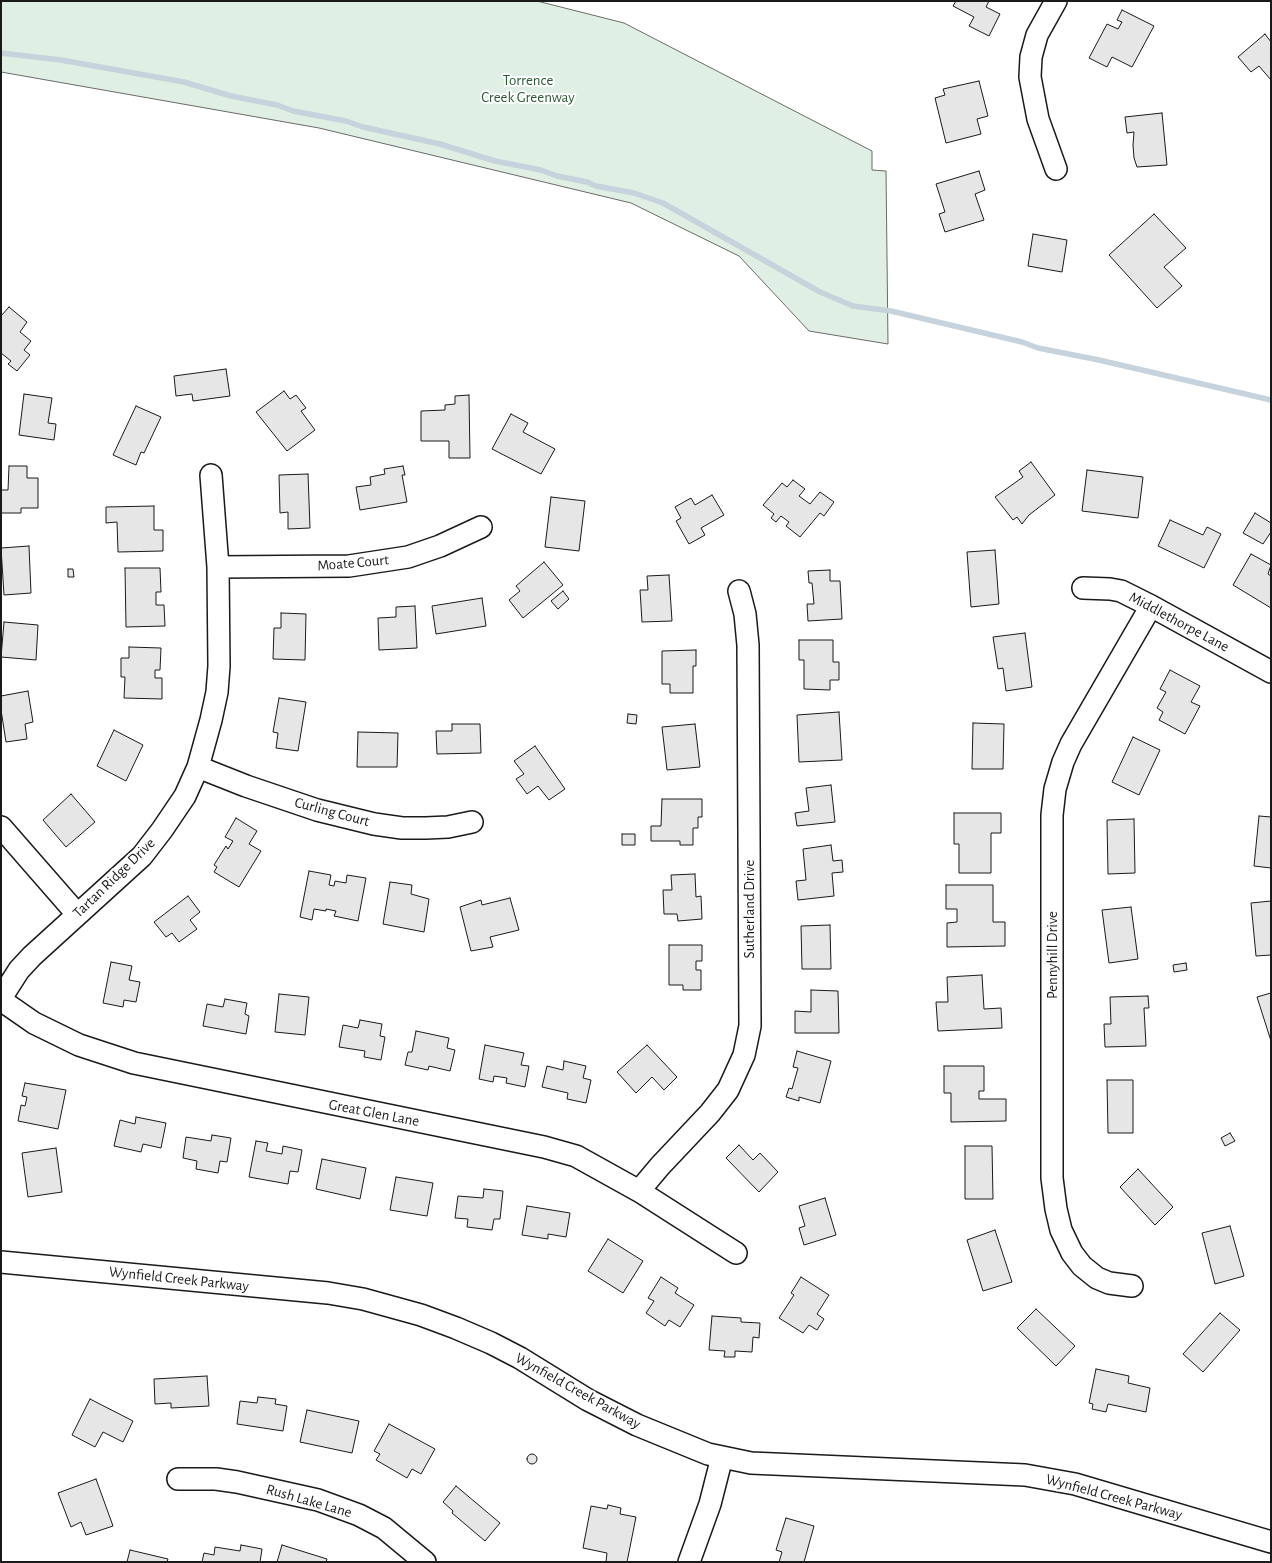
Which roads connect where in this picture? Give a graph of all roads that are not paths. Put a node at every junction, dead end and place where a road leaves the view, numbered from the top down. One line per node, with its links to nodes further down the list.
1 (1056, 1): 2 (street)
2 (1056, 169)
3 (212, 475): 5 (street, Tartan Ridge Drive)
4 (481, 527): 5 (street, Moate Court)
5 (218, 567): 10 (street, Tartan Ridge Drive)
6 (1083, 588): 8 (street, Middlethorpe Lane)
7 (740, 590): 15 (street, Sutherland Drive)
8 (1151, 606): 9 (street, Middlethorpe Lane); 18 (street, Pennyhill Drive)
9 (1271, 672)
10 (198, 767): 11 (street, Curling Court); 13 (street, Tartan Ridge Drive)
11 (472, 822)
12 (1, 827): 13 (street)
13 (77, 914): 14 (street, Tartan Ridge Drive)
14 (1, 999): 15 (street, Great Glen Lane)
15 (639, 1191): 16 (street, Great Glen Lane)
16 (736, 1253)
17 (1, 1262): 19 (street, Wynfield Creek Parkway)
18 (1132, 1286)
19 (722, 1457): 21 (street, Wynfield Creek Parkway); 23 (street)
20 (178, 1479): 22 (street, Rush Lake Lane)
21 (1271, 1542)
22 (425, 1562)
23 (689, 1562)

